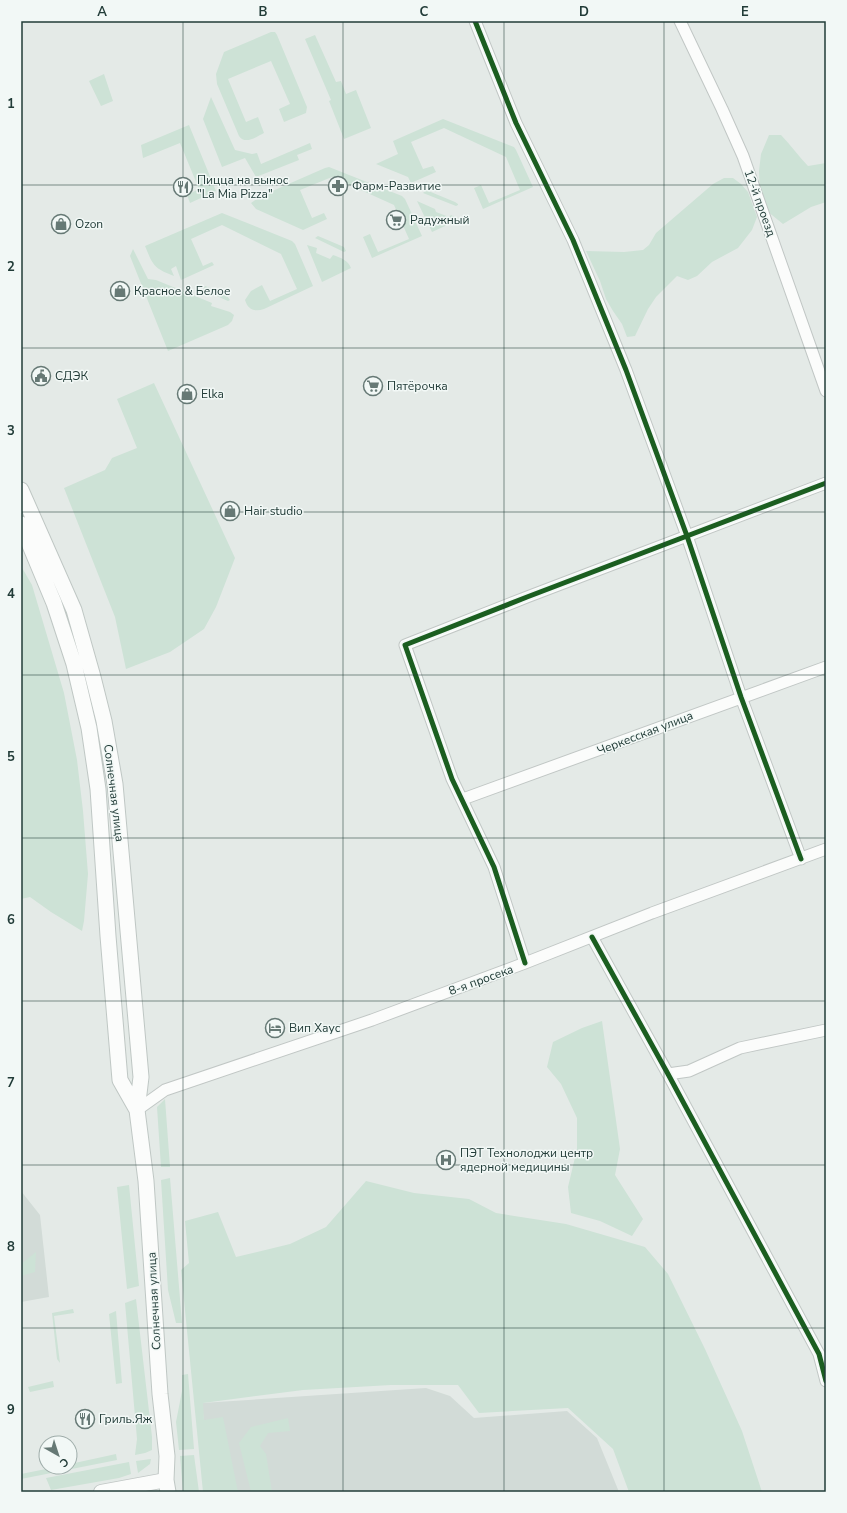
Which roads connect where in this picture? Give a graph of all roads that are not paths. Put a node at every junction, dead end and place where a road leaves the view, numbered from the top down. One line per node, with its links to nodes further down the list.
1 (475, 21): 7 (street)
2 (680, 21): 3 (street, 12-й проезд)
3 (826, 391)
4 (826, 483): 7 (street)
5 (21, 490): 17 (main road, Солнечная улица)
6 (21, 524): 17 (main road, Солнечная улица)
7 (687, 536): 9 (street); 10 (street)
8 (826, 667): 9 (street, Черкесская улица)
9 (741, 697): 10 (street, Черкесская улица); 12 (street)
10 (463, 799): 14 (street)
11 (826, 849): 12 (street, 8-я просека)
12 (800, 859): 13 (street, 8-я просека)
13 (592, 937): 14 (street, 8-я просека); 16 (street)
14 (525, 963): 17 (street, 8-я просека)
15 (826, 1030): 16 (street)
16 (668, 1074): 18 (street)
17 (137, 1110): 19 (main road, Солнечная улица)
18 (826, 1381)
19 (167, 1486): 20 (street)
20 (101, 1492)

